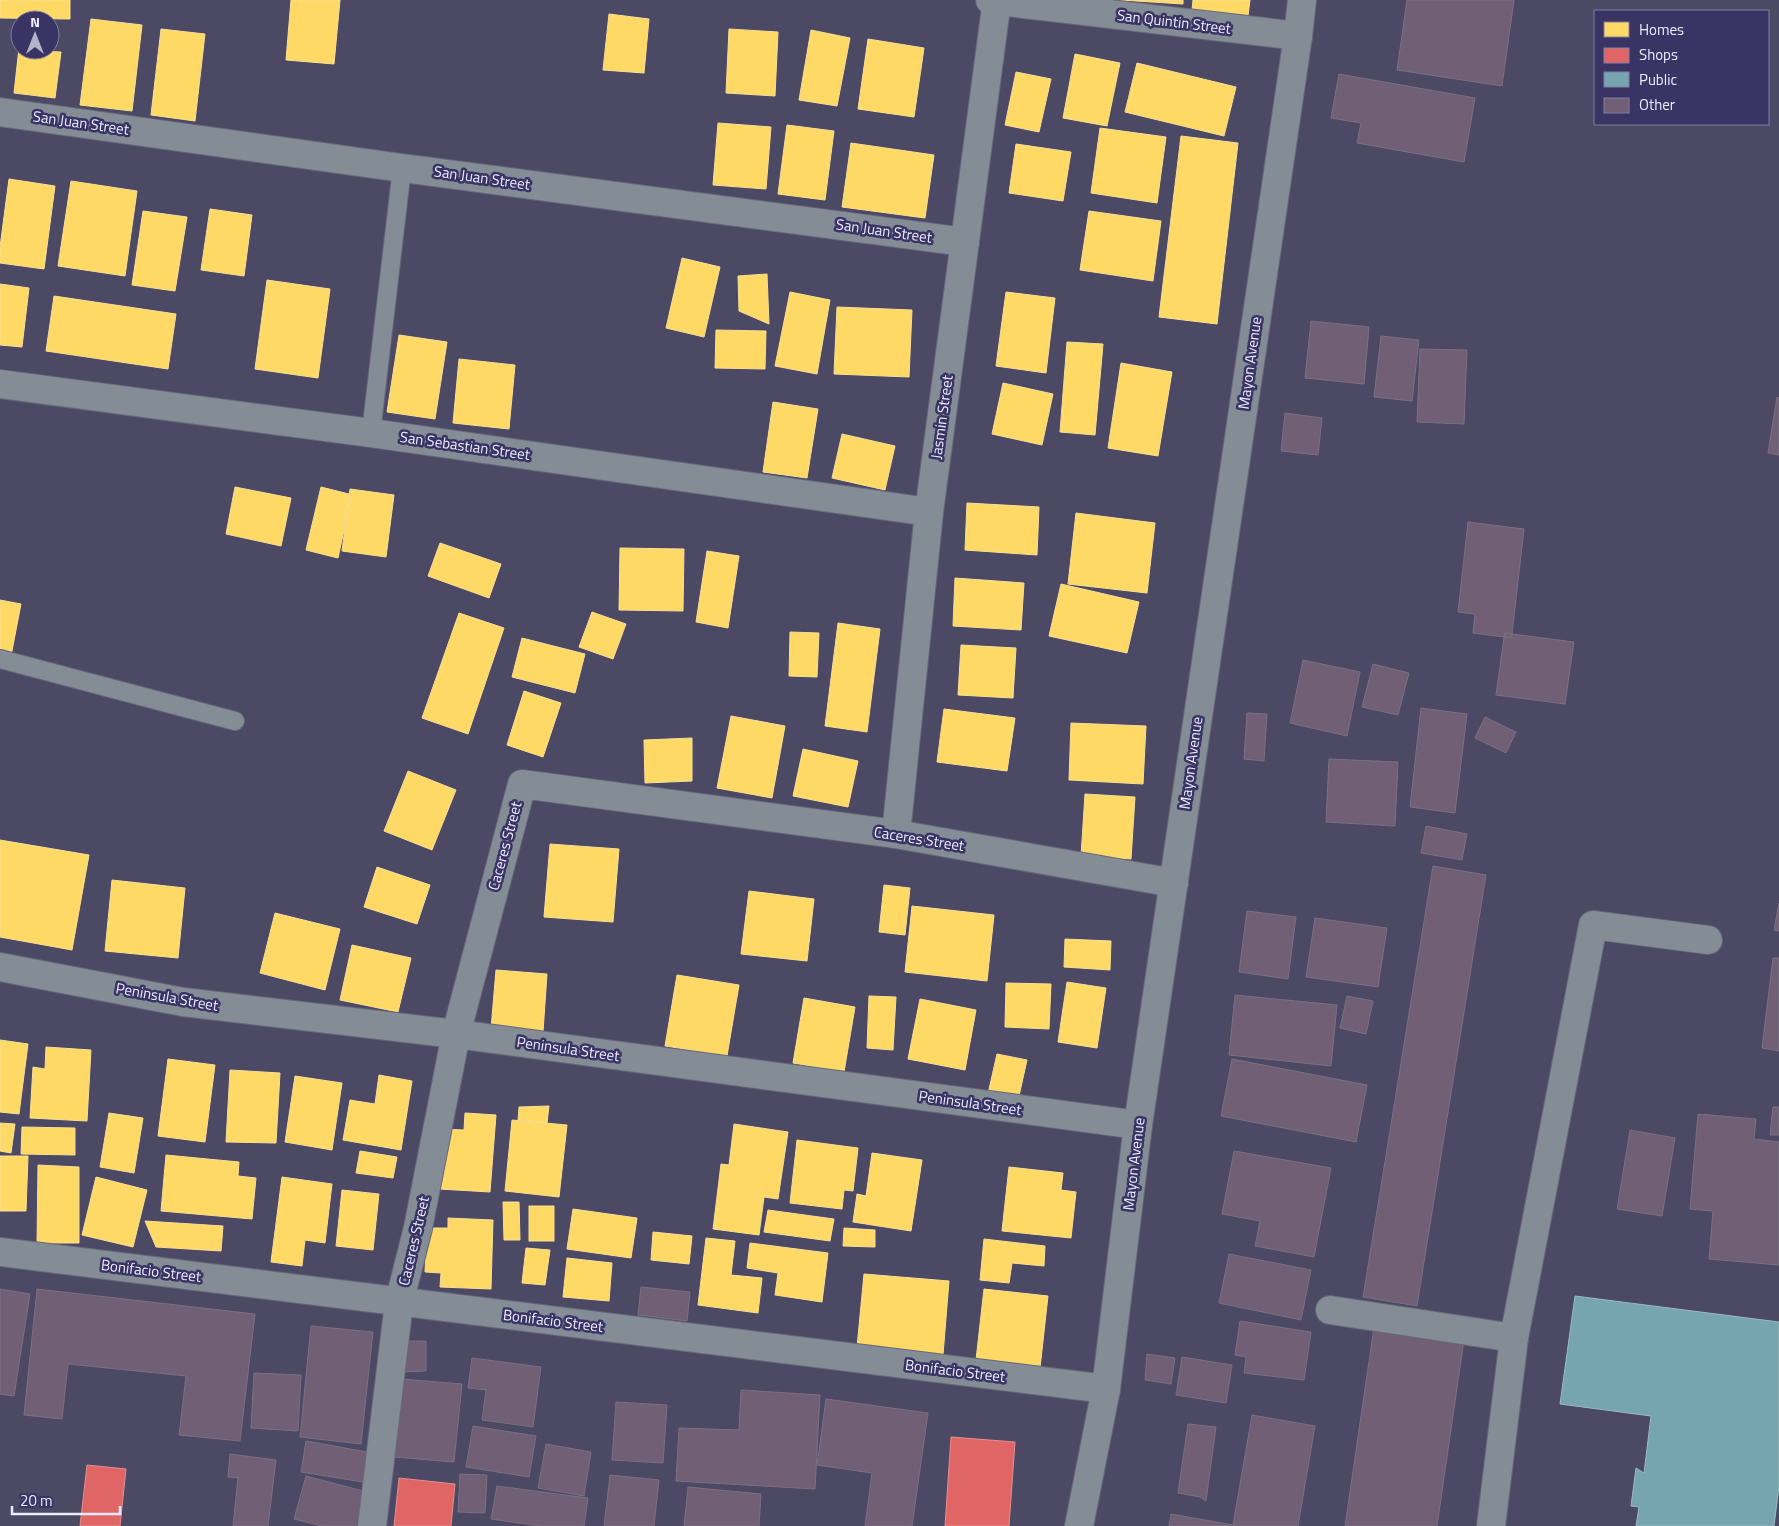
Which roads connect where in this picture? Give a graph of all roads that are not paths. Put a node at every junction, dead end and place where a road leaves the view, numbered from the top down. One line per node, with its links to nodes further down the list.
1 (994, 0): 3 (street, San Quintin Street); 6 (street, Jasmin Street)
2 (1302, 0): 3 (street, Mayon Avenue)
3 (1298, 36): 13 (street, Mayon Avenue)
4 (0, 112): 5 (street, San Juan Street)
5 (402, 168): 6 (street, San Juan Street); 8 (lane)
6 (965, 242): 9 (street, Jasmin Street)
7 (0, 384): 8 (street, San Sebastian Street)
8 (371, 433): 9 (street, San Sebastian Street)
9 (929, 512): 12 (street, Jasmin Street)
10 (0, 660): 11 (lane)
11 (235, 721)
12 (896, 834): 13 (street, Caceres Street); 16 (street, Caceres Street)
13 (1174, 883): 17 (street, Mayon Avenue)
14 (1708, 940): 21 (street)
15 (0, 967): 16 (street, Peninsula Street)
16 (456, 1034): 17 (street, Peninsula Street); 19 (street, Caceres Street)
17 (1138, 1125): 22 (street, Mayon Avenue)
18 (0, 1252): 19 (street, Bonifacio Street)
19 (399, 1302): 22 (street, Bonifacio Street); 23 (street, Caceres Street)
20 (1330, 1310): 21 (street)
21 (1514, 1338): 25 (street)
22 (1106, 1389): 24 (street, Mayon Avenue)
23 (372, 1526)
24 (1079, 1526)
25 (1491, 1526)

